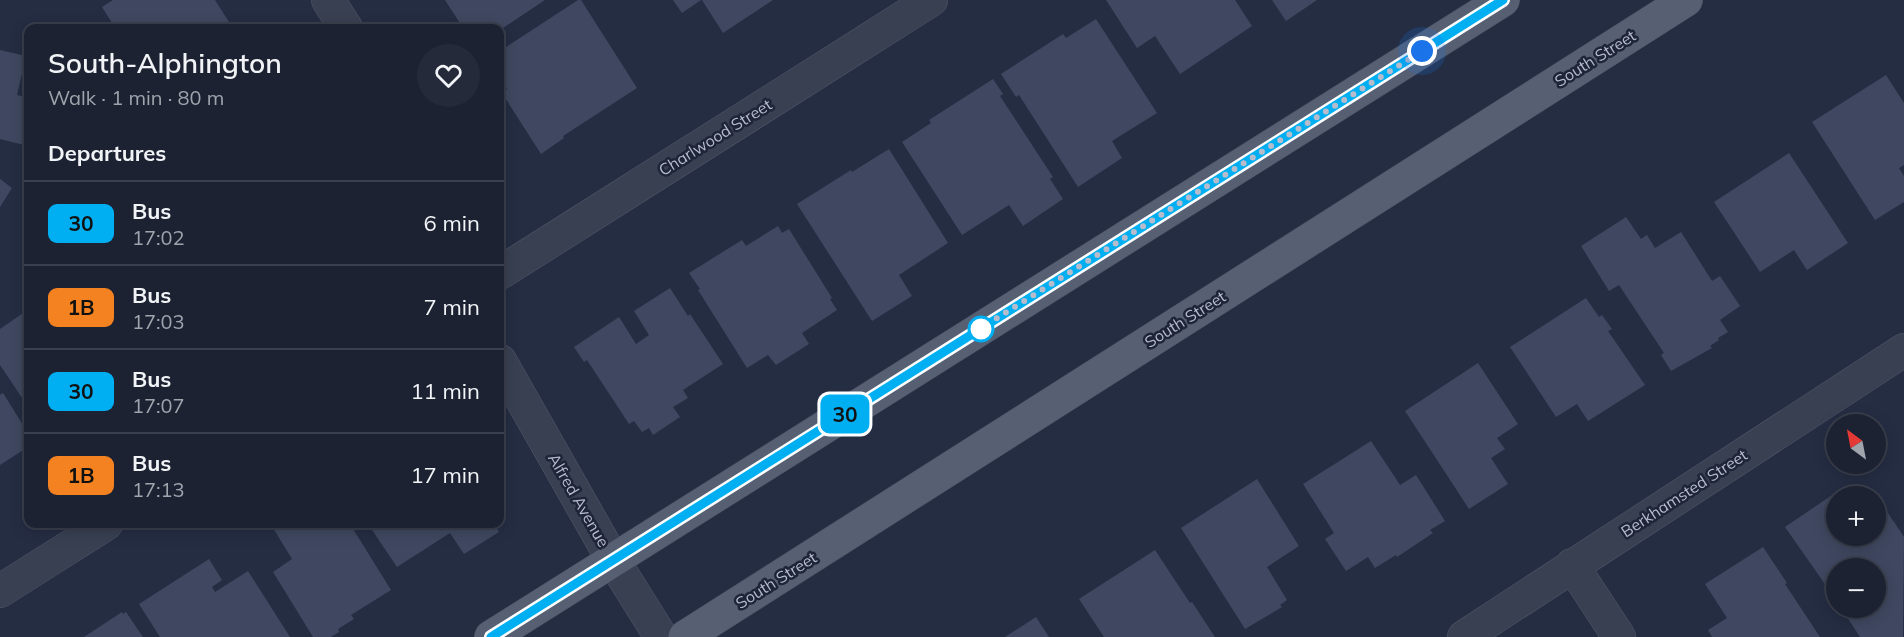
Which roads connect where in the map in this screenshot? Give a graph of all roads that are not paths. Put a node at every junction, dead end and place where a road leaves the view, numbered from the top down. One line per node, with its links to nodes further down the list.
1 (328, 0): 5 (street)
2 (932, 0): 6 (street, Charlwood Street)
3 (1503, 0): 10 (main road)
4 (1686, 0): 15 (main road, South Street)
5 (343, 24)
6 (504, 270)
7 (1904, 350): 11 (street, Berkhamsted Street)
8 (504, 368): 10 (street, Alfred Avenue)
9 (100, 528): 12 (street)
10 (613, 560): 13 (main road); 14 (street, Alfred Avenue)
11 (1572, 565): 16 (street, Berkhamsted Street); 17 (street)
12 (0, 591)
13 (491, 637)
14 (661, 637)
15 (685, 637)
16 (1464, 637)
17 (1619, 637)

